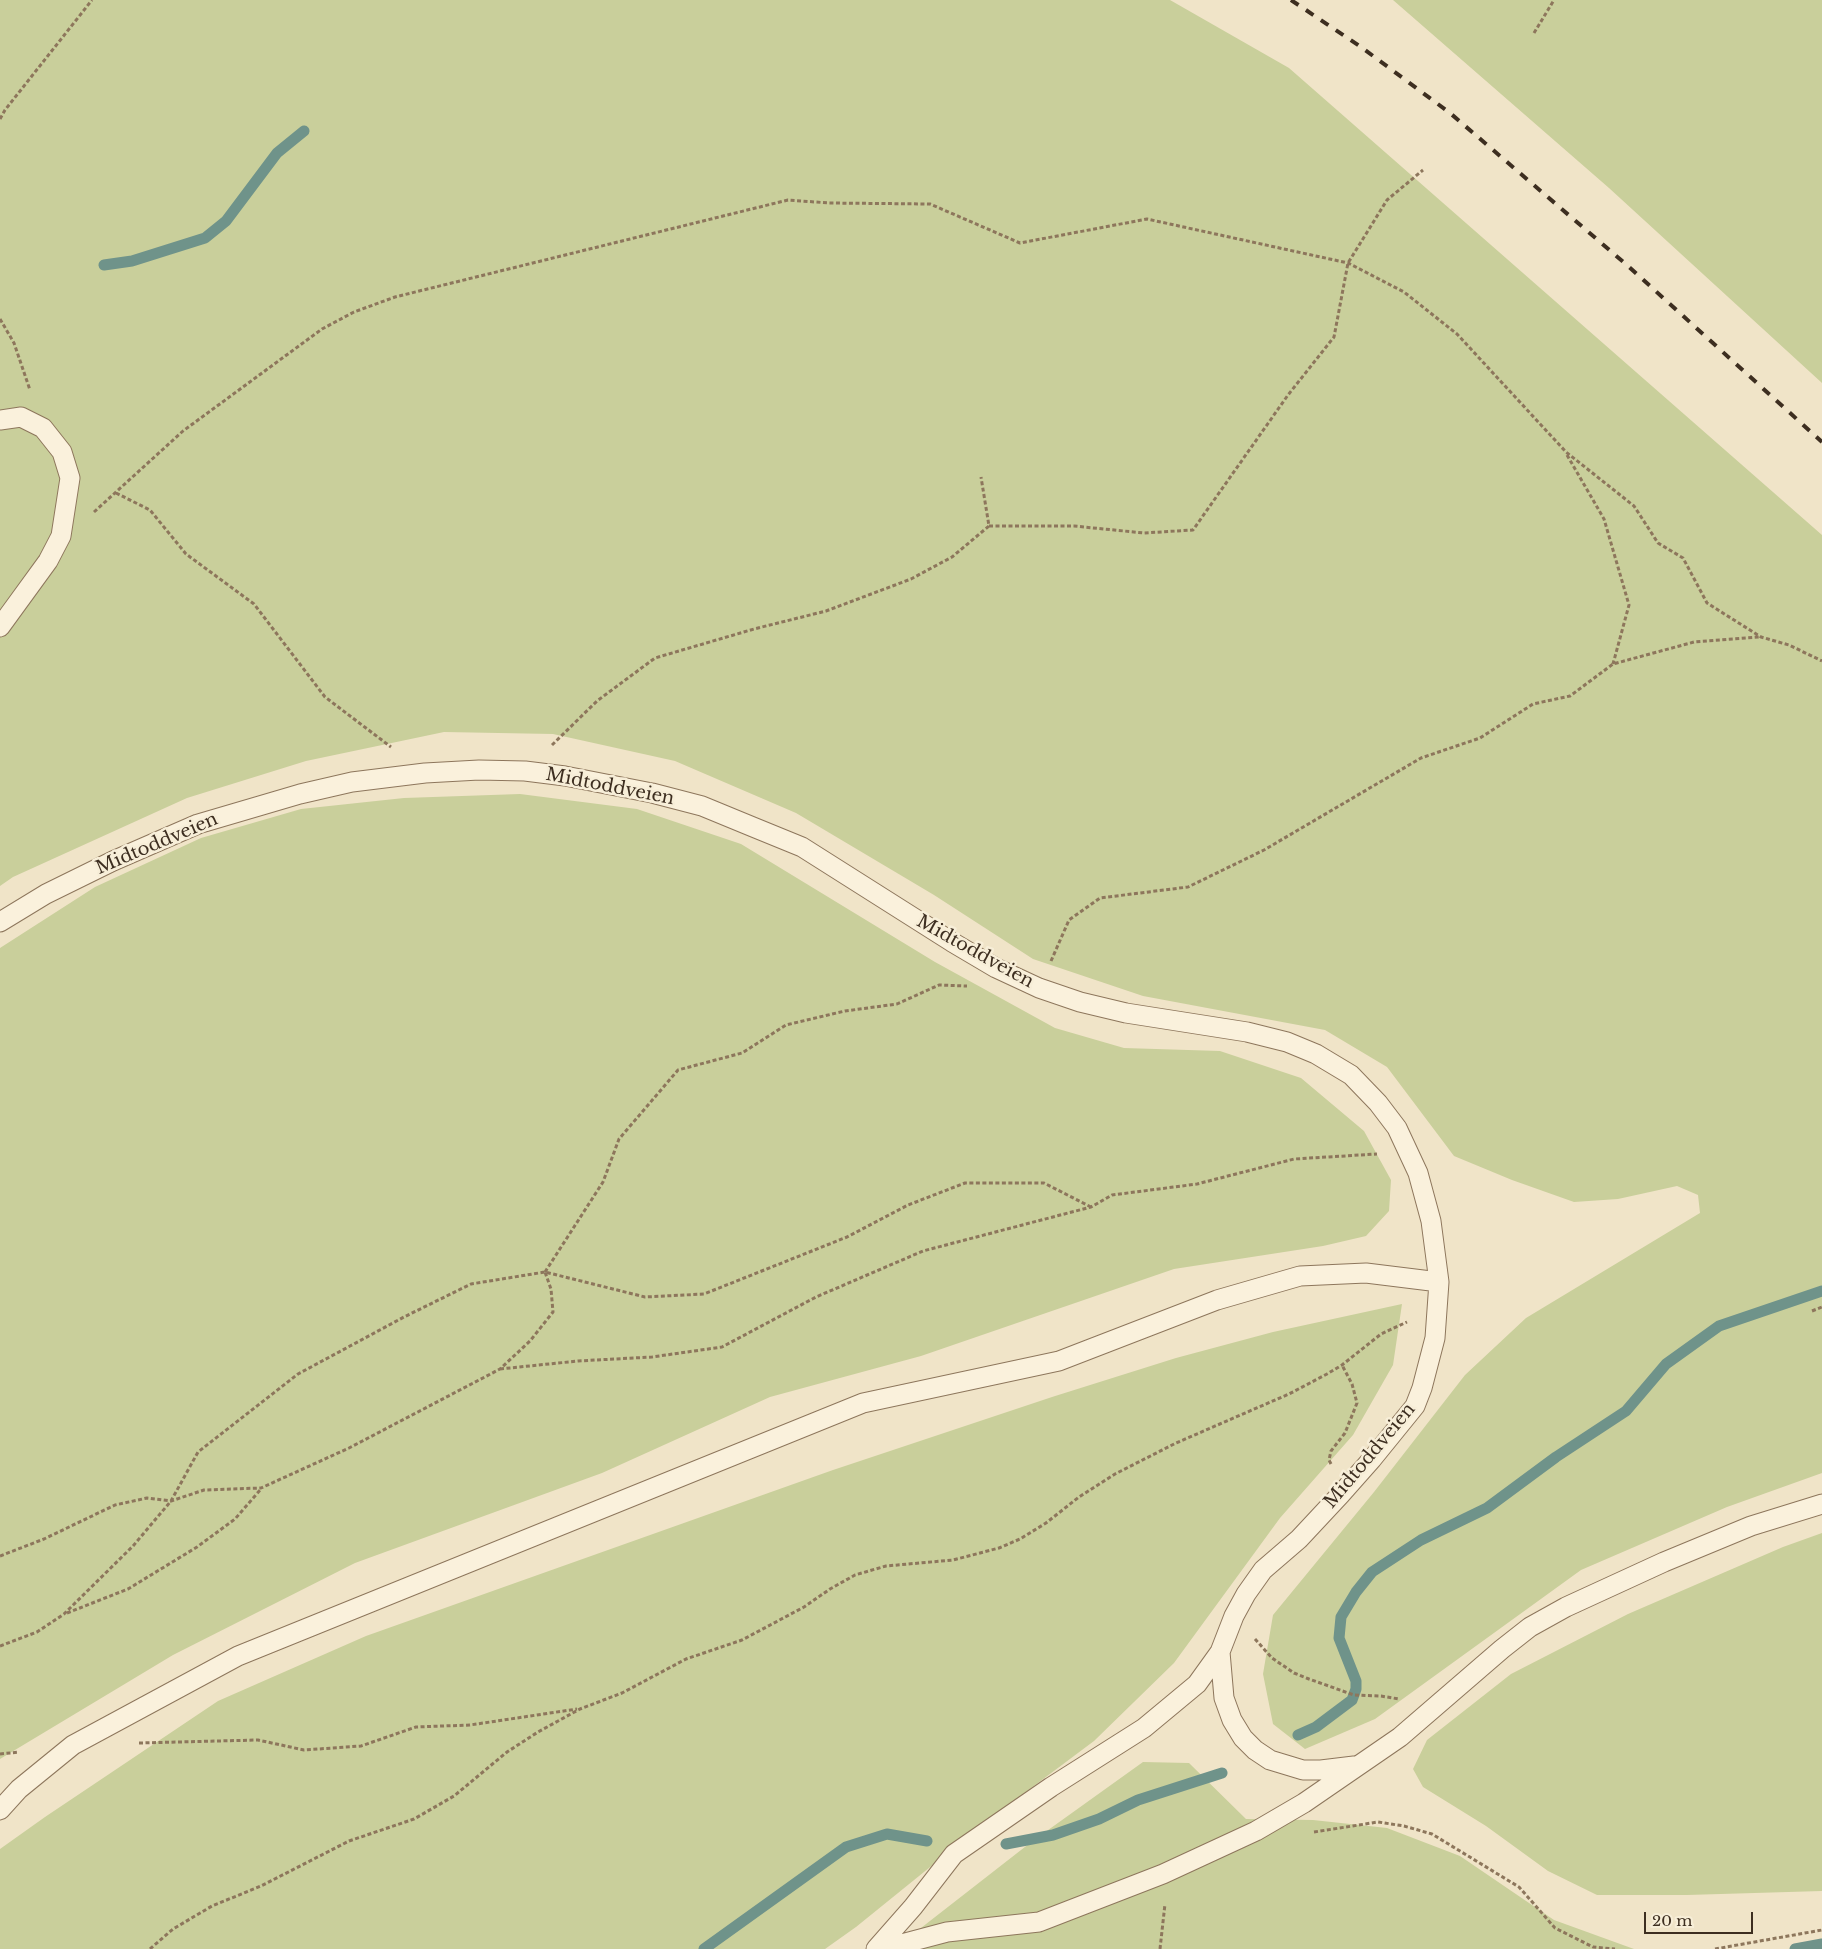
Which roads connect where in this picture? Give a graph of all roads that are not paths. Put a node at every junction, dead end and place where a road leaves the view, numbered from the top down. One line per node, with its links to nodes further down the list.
1 (0, 420): 2 (lane)
2 (0, 627)
3 (0, 922): 4 (lane, Midtoddveien)
4 (1439, 1282): 6 (lane, Midtoddveien); 8 (lane)
5 (1822, 1504): 7 (lane)
6 (1220, 1652): 7 (lane); 9 (lane)
7 (1357, 1766): 10 (lane)
8 (0, 1810)
9 (876, 1949)
10 (883, 1949)

